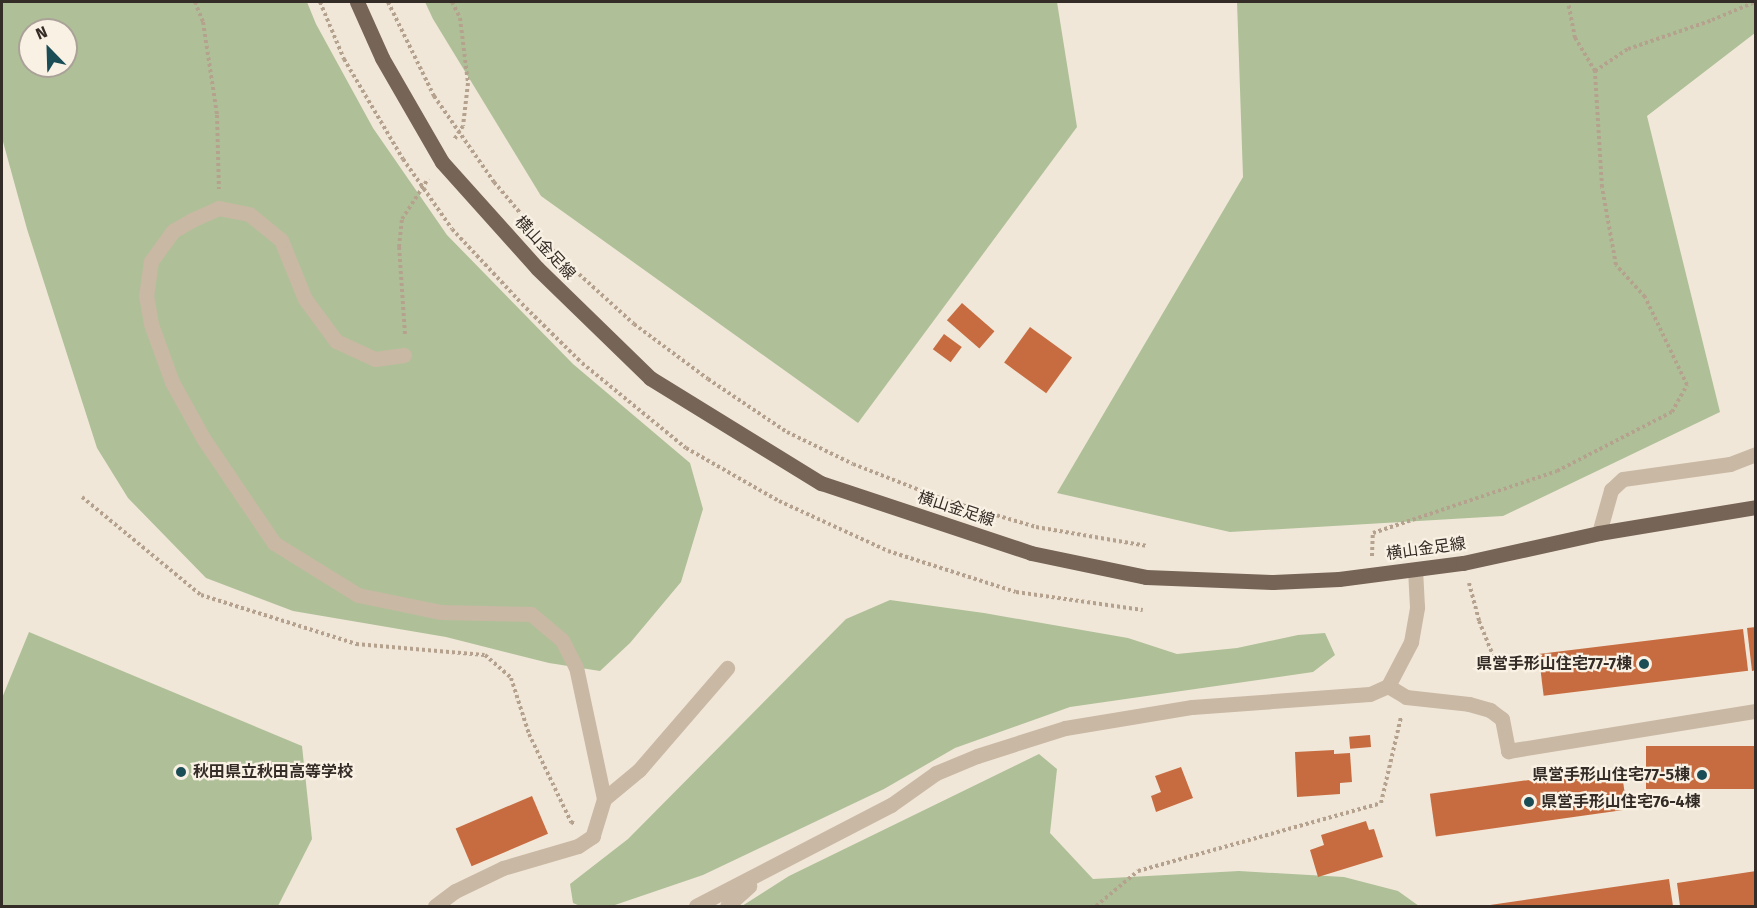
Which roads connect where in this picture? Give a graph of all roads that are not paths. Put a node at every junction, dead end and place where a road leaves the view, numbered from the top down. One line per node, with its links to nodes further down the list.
1 (357, 2): 6 (main road, 横山金足線, bridge)
2 (404, 355): 10 (street)
3 (1755, 454): 5 (street)
4 (1755, 507): 5 (main road, 横山金足線)
5 (1599, 533): 6 (main road, 横山金足線)
6 (1415, 570): 8 (street)
7 (727, 668): 10 (street)
8 (1388, 686): 9 (street); 11 (street)
9 (1755, 711)
10 (604, 799): 12 (street)
11 (760, 876): 13 (street); 14 (street)
12 (435, 906)
13 (696, 906)
14 (727, 906)

